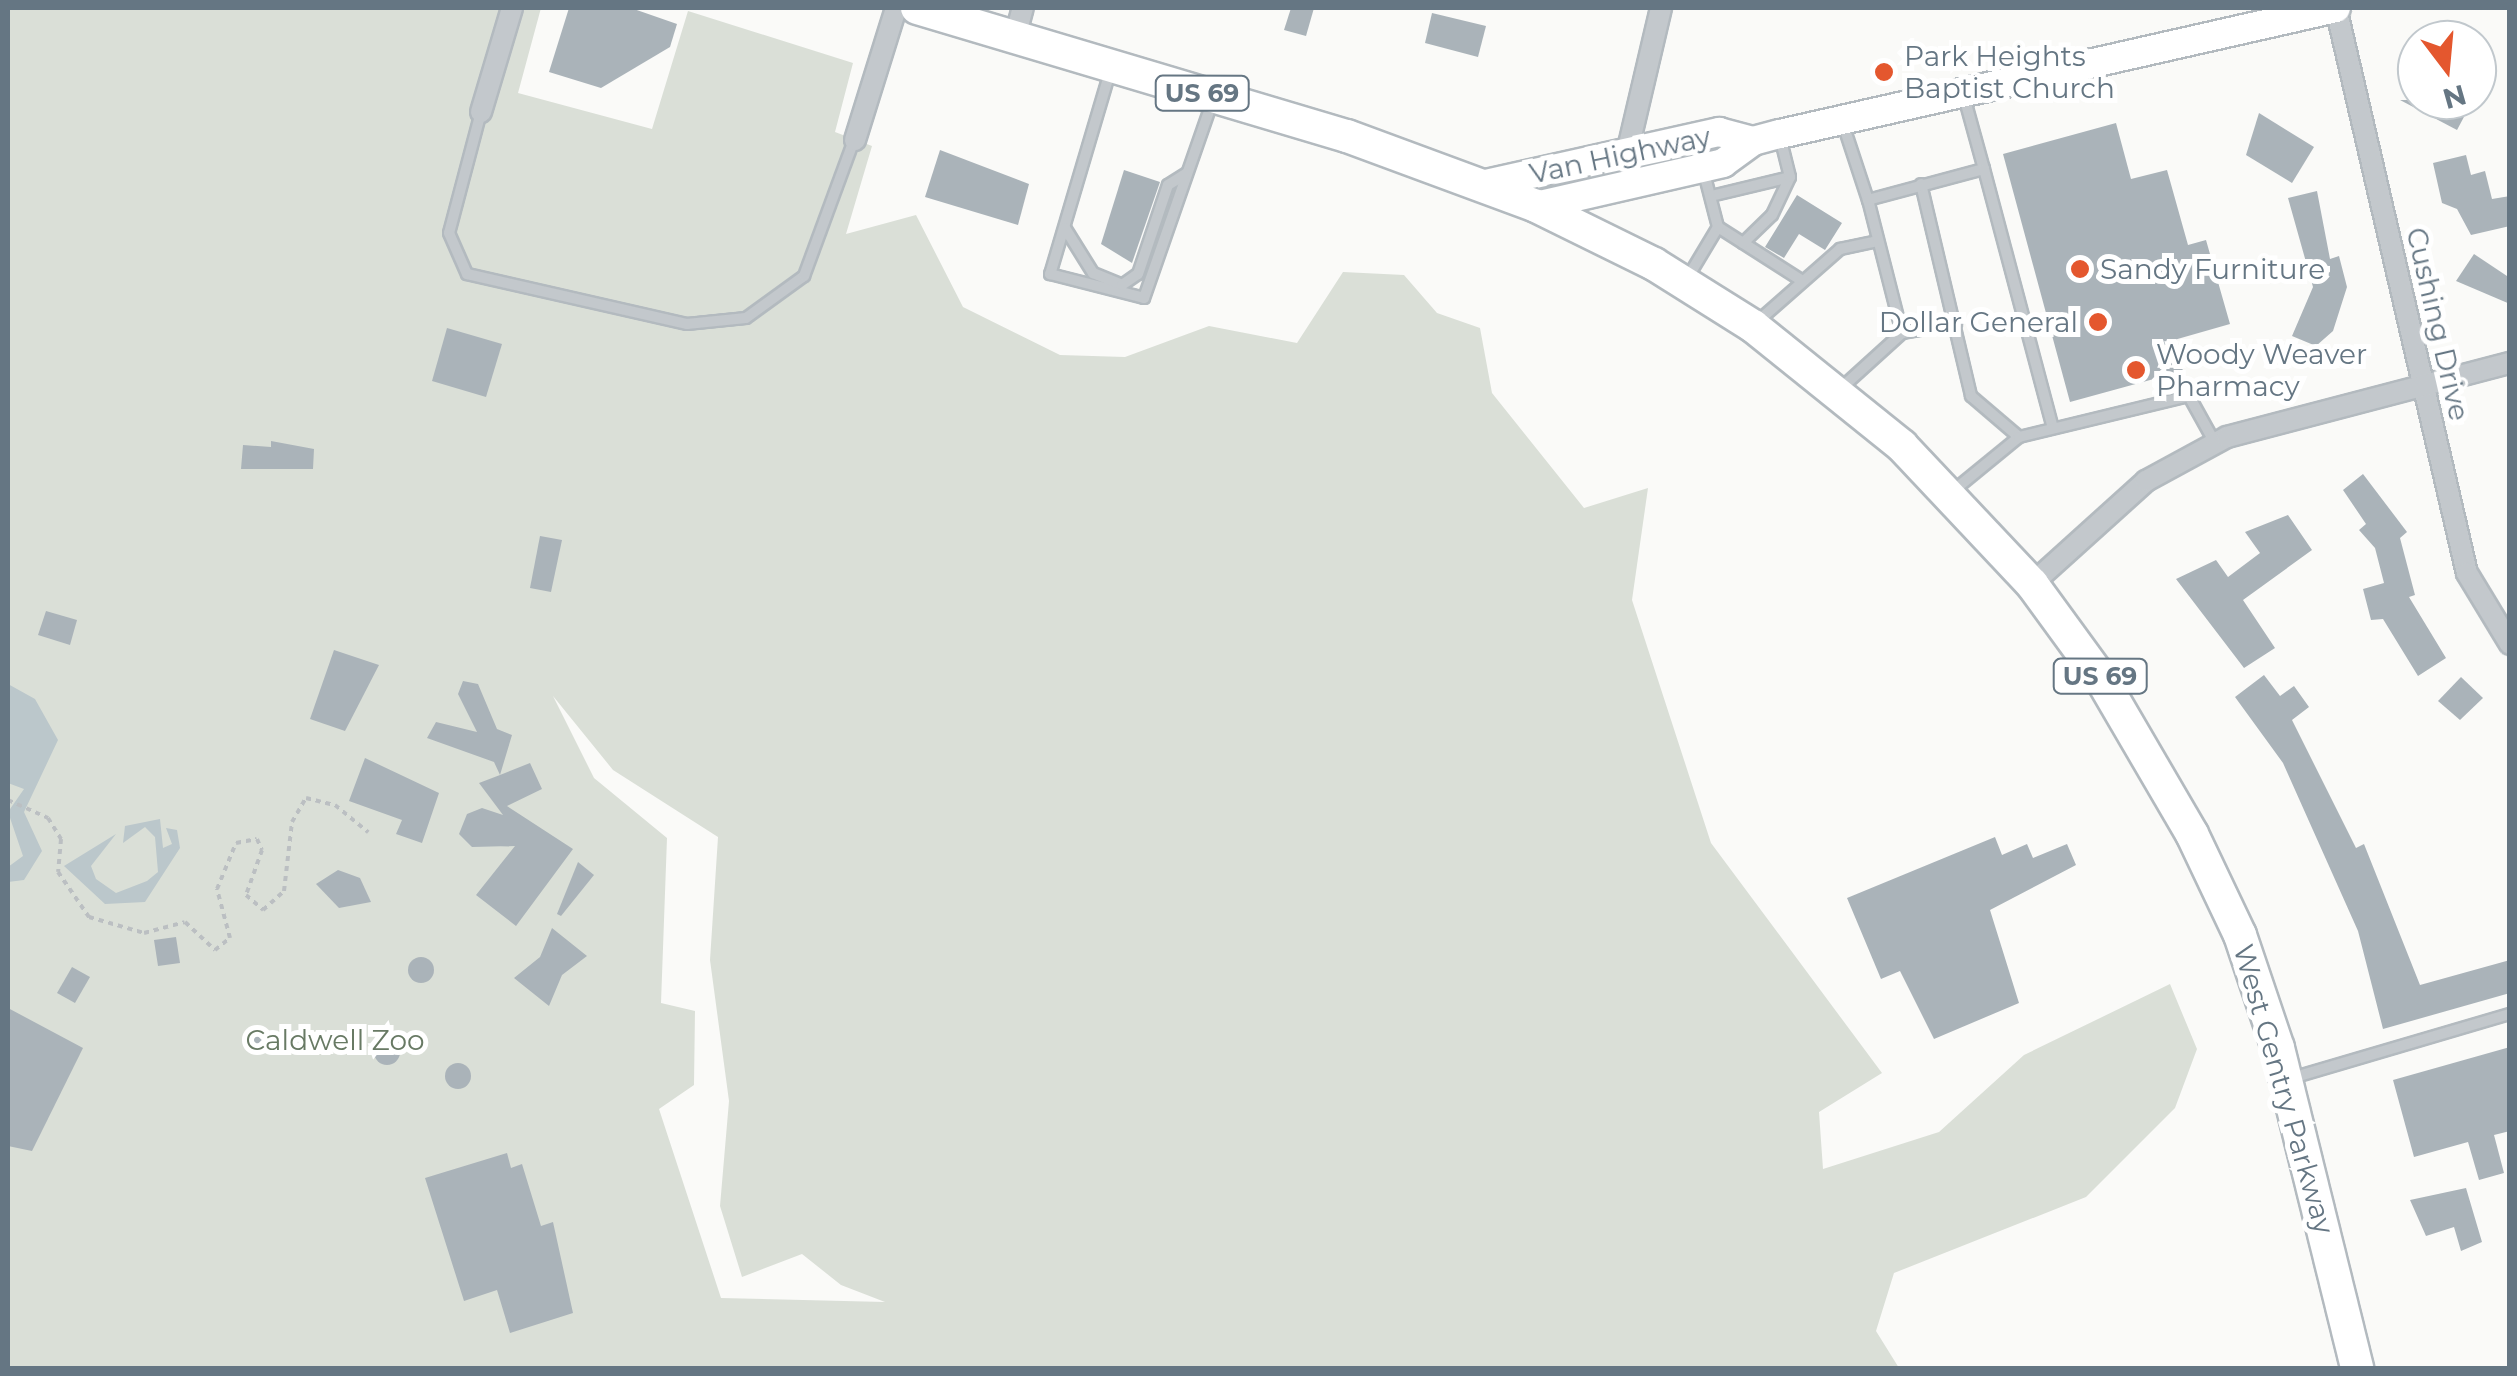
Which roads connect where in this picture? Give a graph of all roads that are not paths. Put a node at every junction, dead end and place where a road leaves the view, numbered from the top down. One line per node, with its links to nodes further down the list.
1 (512, 8): 10 (street)
2 (896, 8): 13 (street)
3 (917, 8): 6 (main road, West Gentry Parkway / US 69)
4 (1661, 8): 14 (street)
5 (2336, 8): 8 (main road, Van Highway); 34 (street, Cushing Drive)
6 (1019, 22): 7 (main road, West Gentry Parkway / US 69)
7 (1112, 66): 9 (main road, West Gentry Parkway / US 69); 24 (lane)
8 (1963, 93): 11 (main road, Van Highway); 16 (lane)
9 (1214, 97): 17 (lane); 19 (main road, West Gentry Parkway / US 69)
10 (482, 112): 13 (lane)
11 (1842, 121): 12 (main road, Van Highway); 22 (lane)
12 (1766, 138): 14 (main road, Van Highway); 15 (main road, Van Highway); 18 (lane)
13 (855, 140)
14 (1626, 153): 19 (main road, Van Highway)
15 (1702, 167): 21 (lane); 23 (main road, Van Highway)
16 (1984, 169): 20 (lane); 36 (lane)
17 (1187, 174): 24 (lane); 24 (lane)
18 (1790, 177): 21 (lane); 27 (lane)
19 (1486, 184): 23 (main road, West Gentry Parkway / US 69)
20 (1922, 184): 22 (lane); 30 (lane)
21 (1711, 196): 25 (lane)
22 (1868, 200): 26 (lane)
23 (1536, 206): 29 (main road, West Gentry Parkway / US 69)
24 (1064, 227)
25 (1718, 227): 27 (lane); 29 (lane)
26 (1877, 241): 28 (lane); 32 (lane)
27 (1743, 243): 28 (lane)
28 (1801, 280): 31 (lane)
29 (1684, 282): 31 (main road, West Gentry Parkway / US 69)
30 (1956, 324): 32 (lane); 37 (lane)
31 (1753, 326): 35 (main road, West Gentry Parkway / US 69)
32 (1902, 333): 35 (lane)
33 (2510, 364): 34 (street)
34 (2423, 382): 38 (street); 41 (street, Cushing Drive)
35 (1838, 391): 39 (main road, West Gentry Parkway / US 69)
36 (2052, 424): 37 (lane); 38 (lane)
37 (2018, 437): 39 (lane)
38 (2215, 443): 40 (street)
39 (1949, 494): 40 (main road, West Gentry Parkway / US 69)
40 (2032, 584): 43 (main road, West Gentry Parkway / US 69)
41 (2510, 644)
42 (2510, 1014): 43 (lane)
43 (2286, 1080): 44 (main road, West Gentry Parkway / US 69)
44 (2357, 1368)

